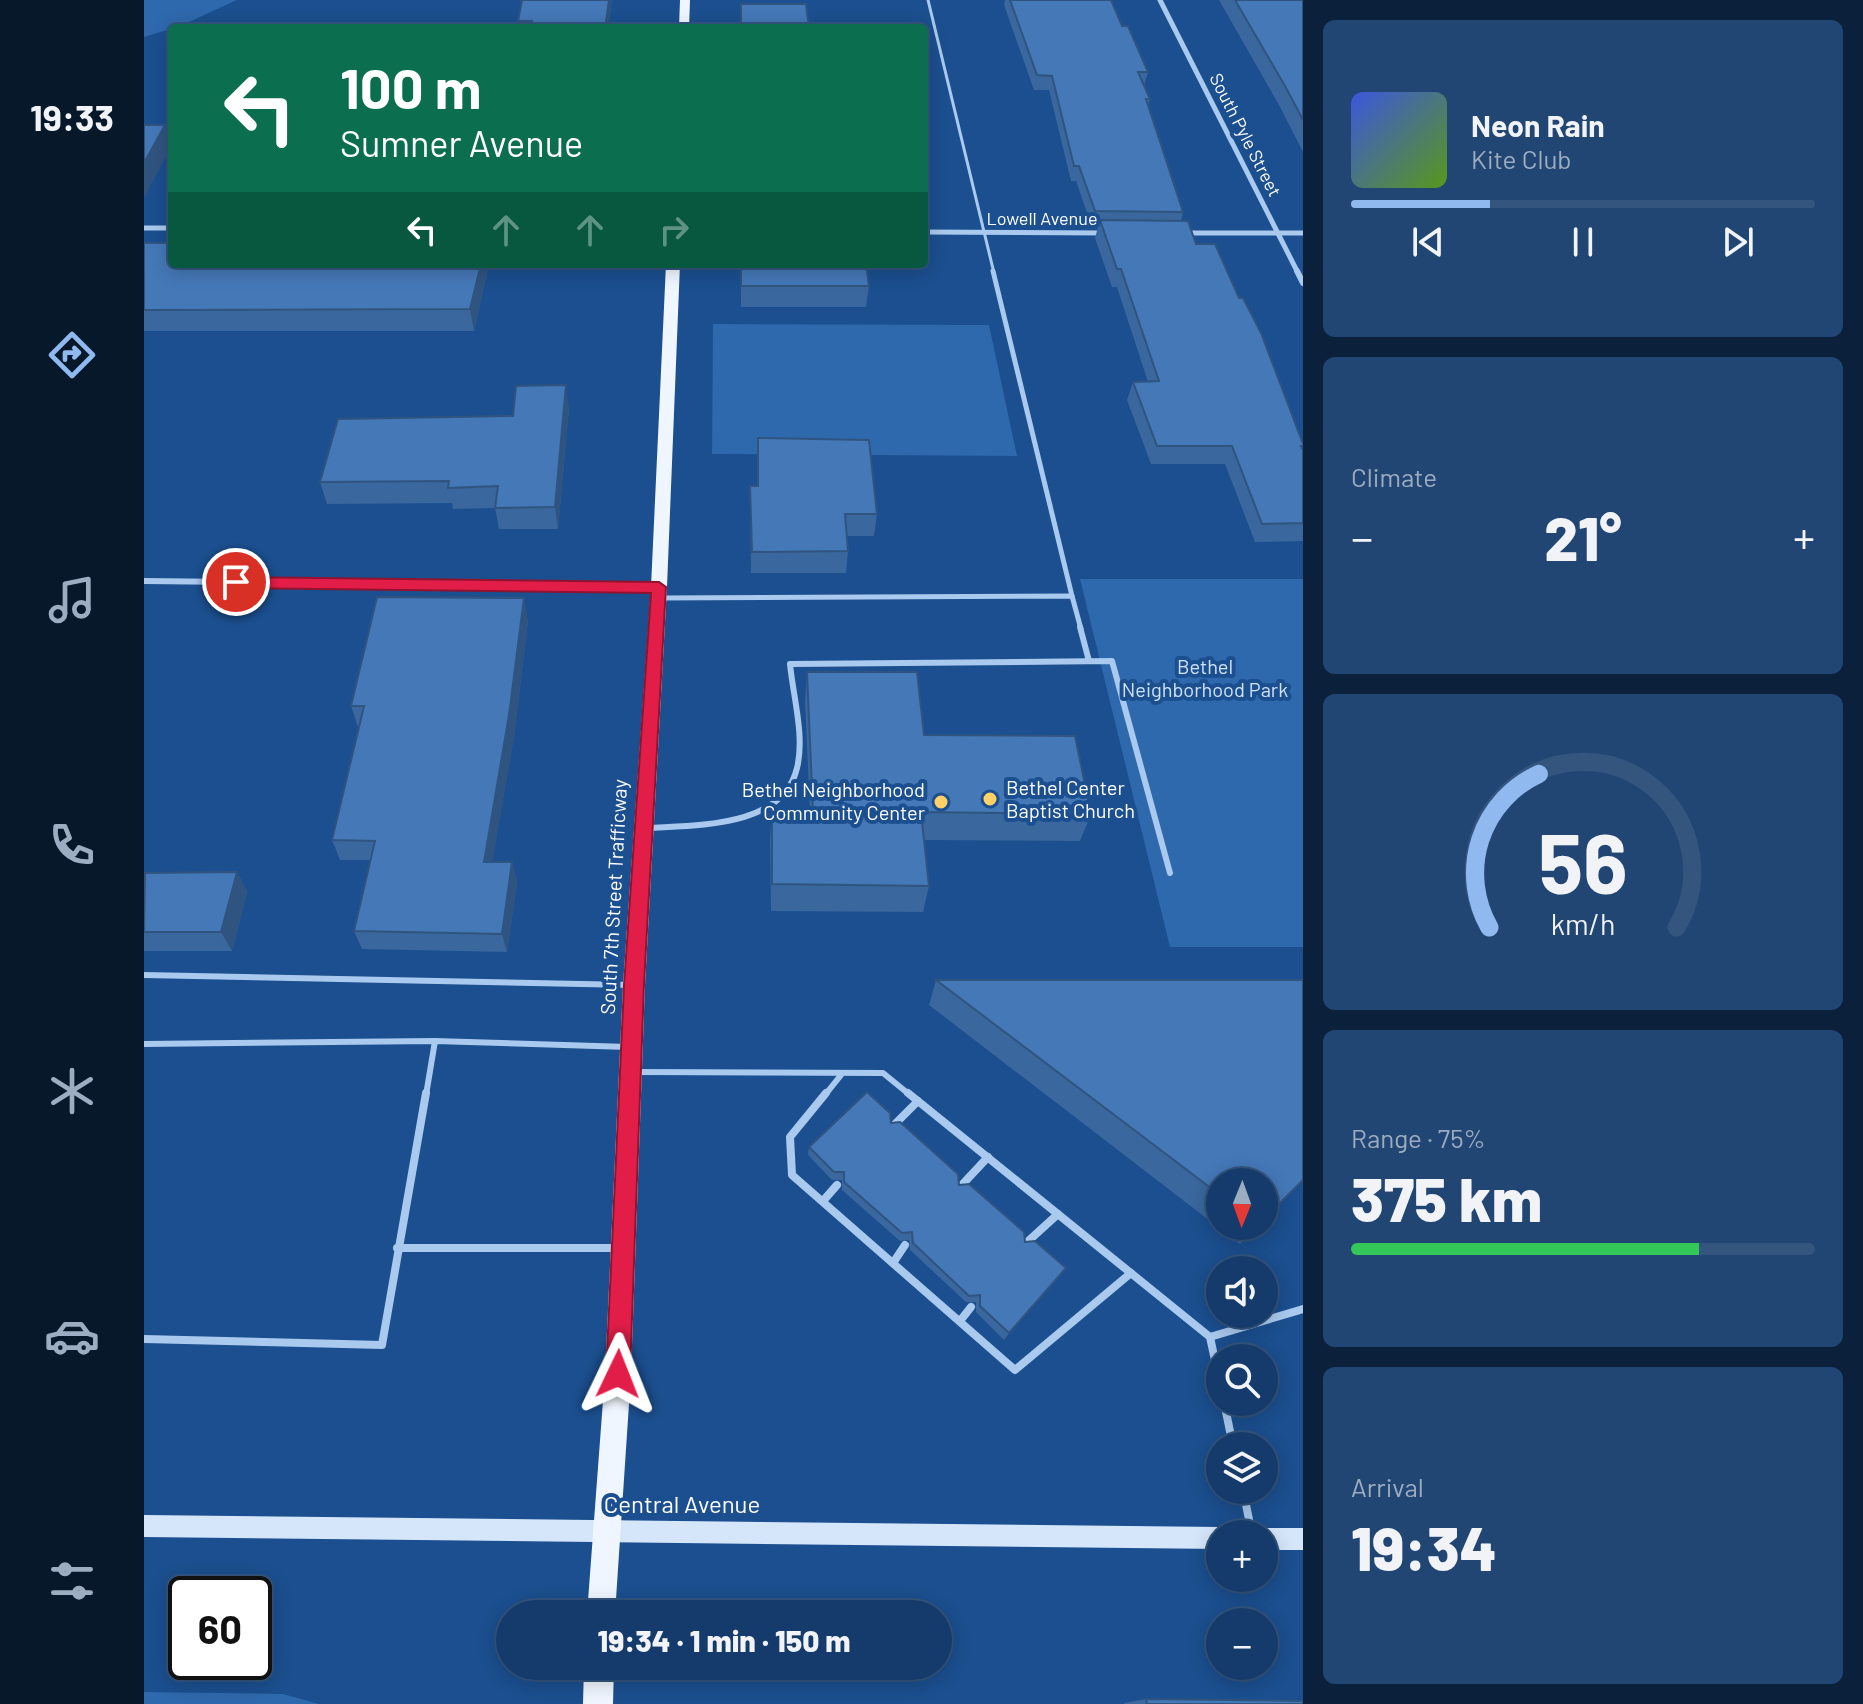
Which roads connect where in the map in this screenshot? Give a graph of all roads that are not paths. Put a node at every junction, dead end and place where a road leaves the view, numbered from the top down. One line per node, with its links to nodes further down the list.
1 (685, 0): 4 (main road)
2 (928, 0): 8 (lane)
3 (1160, 0): 11 (street, South Pyle Street)
4 (684, 24)
5 (144, 228): 6 (street)
6 (168, 228)
7 (928, 232): 8 (street, Lowell Avenue)
8 (983, 233): 9 (street, Lowell Avenue); 17 (lane)
9 (1108, 233)
10 (1170, 233): 11 (street)
11 (1279, 233): 12 (street); 14 (street, South Pyle Street)
12 (1303, 233)
13 (673, 268): 16 (main road, South 7th Street Trafficway)
14 (1303, 283)
15 (144, 581): 16 (street)
16 (658, 593): 17 (lane); 19 (main road, South 7th Street Trafficway)
17 (1072, 596): 18 (lane)
18 (1089, 661): 19 (lane); 20 (lane)
19 (644, 829): 22 (main road, South 7th Street Trafficway)
20 (1170, 873)
21 (144, 975): 22 (lane)
22 (634, 985): 25 (main road, South 7th Street Trafficway)
23 (435, 1041): 24 (lane); 25 (lane); 36 (lane)
24 (144, 1044)
25 (632, 1060): 26 (lane); 37 (main road, South 7th Street Trafficway)
26 (841, 1075): 27 (lane); 32 (lane)
27 (918, 1101): 28 (lane); 29 (lane)
28 (893, 1126)
29 (988, 1157): 31 (lane); 33 (lane)
30 (837, 1185): 32 (lane)
31 (960, 1187)
32 (823, 1201): 38 (lane)
33 (1058, 1214): 34 (lane); 39 (lane)
34 (1025, 1244)
35 (905, 1245): 38 (lane)
36 (397, 1248): 37 (lane); 44 (lane)
37 (623, 1248): 47 (main road, South 7th Street Trafficway)
38 (893, 1263): 42 (lane)
39 (1131, 1273): 42 (lane); 43 (lane)
40 (971, 1307): 42 (lane)
41 (1303, 1309): 43 (lane)
42 (960, 1321)
43 (1210, 1337): 45 (lane)
44 (144, 1339)
45 (1211, 1344)
46 (144, 1526): 47 (main road, Central Avenue)
47 (605, 1532): 48 (main road, Central Avenue); 51 (main road, South 7th Street Trafficway)
48 (1206, 1538)
49 (1278, 1539): 50 (main road)
50 (1303, 1539)
51 (602, 1600)
52 (599, 1680): 53 (main road)
53 (598, 1704)

